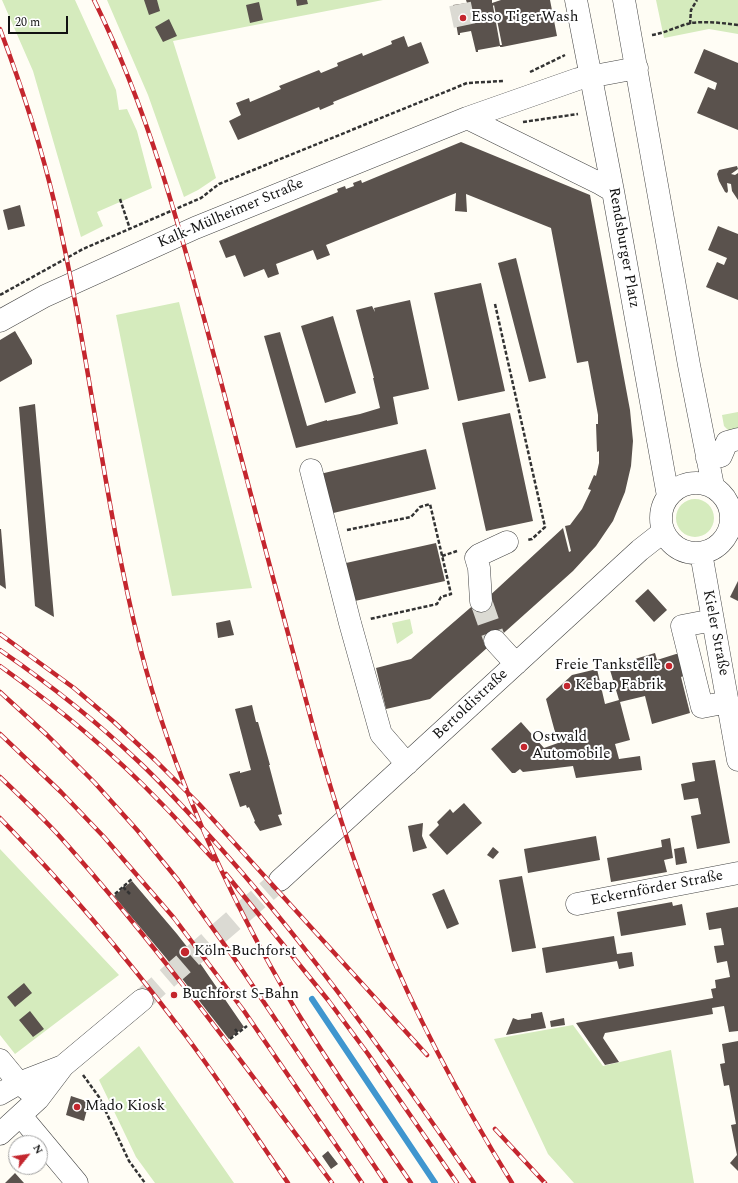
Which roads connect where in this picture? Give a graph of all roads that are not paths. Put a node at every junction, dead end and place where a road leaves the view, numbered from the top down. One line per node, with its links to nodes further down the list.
1 (576, 0): 4 (street, Rendsburger Platz)
2 (624, 0): 3 (street)
3 (637, 68): 4 (street, Kalk-Mülheimer Straße); 9 (street)
4 (590, 76): 5 (street, Kalk-Mülheimer Straße); 6 (street, Rendsburger Platz)
5 (467, 118): 6 (street); 7 (street, Kalk-Mülheimer Straße)
6 (613, 191): 12 (street, Rendsburger Platz)
7 (0, 321)
8 (738, 439): 9 (street)
9 (707, 458): 11 (street)
10 (311, 470): 23 (street)
11 (713, 486): 12 (street); 13 (street)
12 (668, 496): 14 (street)
13 (735, 523): 16 (street)
14 (663, 532): 16 (street); 20 (street, Bertoldistraße)
15 (507, 542): 17 (street)
16 (701, 553): 18 (street, Kieler Straße)
17 (481, 601)
18 (713, 620): 21 (street, Kieler Straße); 21 (street)
19 (496, 641): 20 (street)
20 (516, 664): 23 (street, Bertoldistraße)
21 (728, 702): 22 (street, Kieler Straße)
22 (738, 760)
23 (407, 764): 25 (street, Bertoldistraße)
24 (738, 873): 26 (street, Eckernförder Straße)
25 (280, 880)
26 (577, 904)
27 (142, 1000): 29 (street)
28 (0, 1060): 30 (street)
29 (66, 1063): 30 (street); 32 (street)
30 (19, 1083): 31 (street); 32 (street)
31 (0, 1094)
32 (38, 1098): 33 (street)
33 (21, 1116): 34 (street); 35 (street)
34 (0, 1134)
35 (76, 1183)

